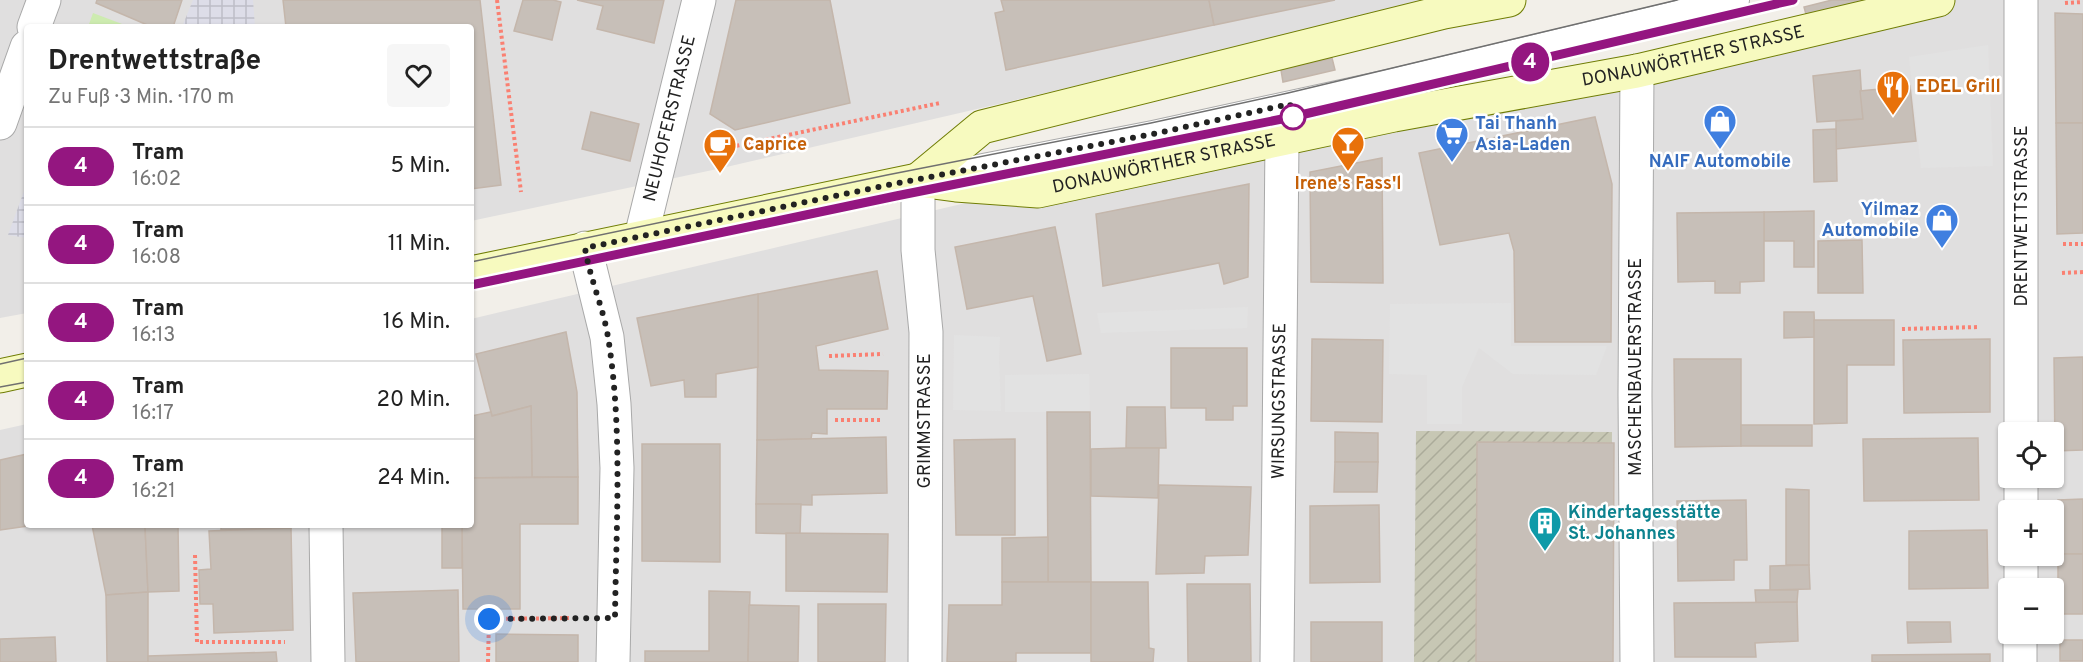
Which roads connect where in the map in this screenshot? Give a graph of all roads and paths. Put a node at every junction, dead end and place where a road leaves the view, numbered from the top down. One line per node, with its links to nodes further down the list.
1 (44, 0): 8 (street)
2 (497, 0): 14 (path)
3 (699, 0): 15 (street, NEUHOFERSTRASSE)
4 (1509, 0): 13 (main road, DONAUWÖRTHER STRASSE)
5 (1736, 0): 13 (lane)
6 (1938, 0): 10 (main road, DONAUWÖRTHER STRASSE)
7 (2021, 0): 18 (street, DRENTWETTSTRASSE)
8 (35, 24)
9 (24, 55): 11 (street)
10 (1637, 71): 12 (main road, DONAUWÖRTHER STRASSE); 34 (street, MASCHENBAUERSTRASSE)
11 (0, 123)
12 (1282, 140): 13 (main road, DONAUWÖRTHER STRASSE); 33 (street, WIRSUNGSTRASSE)
13 (918, 180): 15 (main road, DONAUWÖRTHER STRASSE); 20 (street, GRIMMSTRASSE)
14 (521, 192)
15 (641, 237): 16 (main road, DONAUWÖRTHER STRASSE)
16 (585, 248): 17 (main road, DONAUWÖRTHER STRASSE); 27 (street)
17 (474, 272)
18 (2022, 325): 19 (path); 24 (street, DRENTWETTSTRASSE)
19 (1902, 329)
20 (925, 352): 21 (path); 32 (street, GRIMMSTRASSE)
21 (829, 356)
22 (24, 371): 23 (main road)
23 (0, 376)
24 (2021, 422)
25 (326, 528): 29 (street)
26 (195, 555): 29 (path)
27 (615, 618): 30 (path); 31 (street)
28 (2020, 644): 35 (street)
29 (328, 652)
30 (488, 662)
31 (613, 662)
32 (925, 662)
33 (1277, 662)
34 (1637, 662)
35 (2020, 662)

